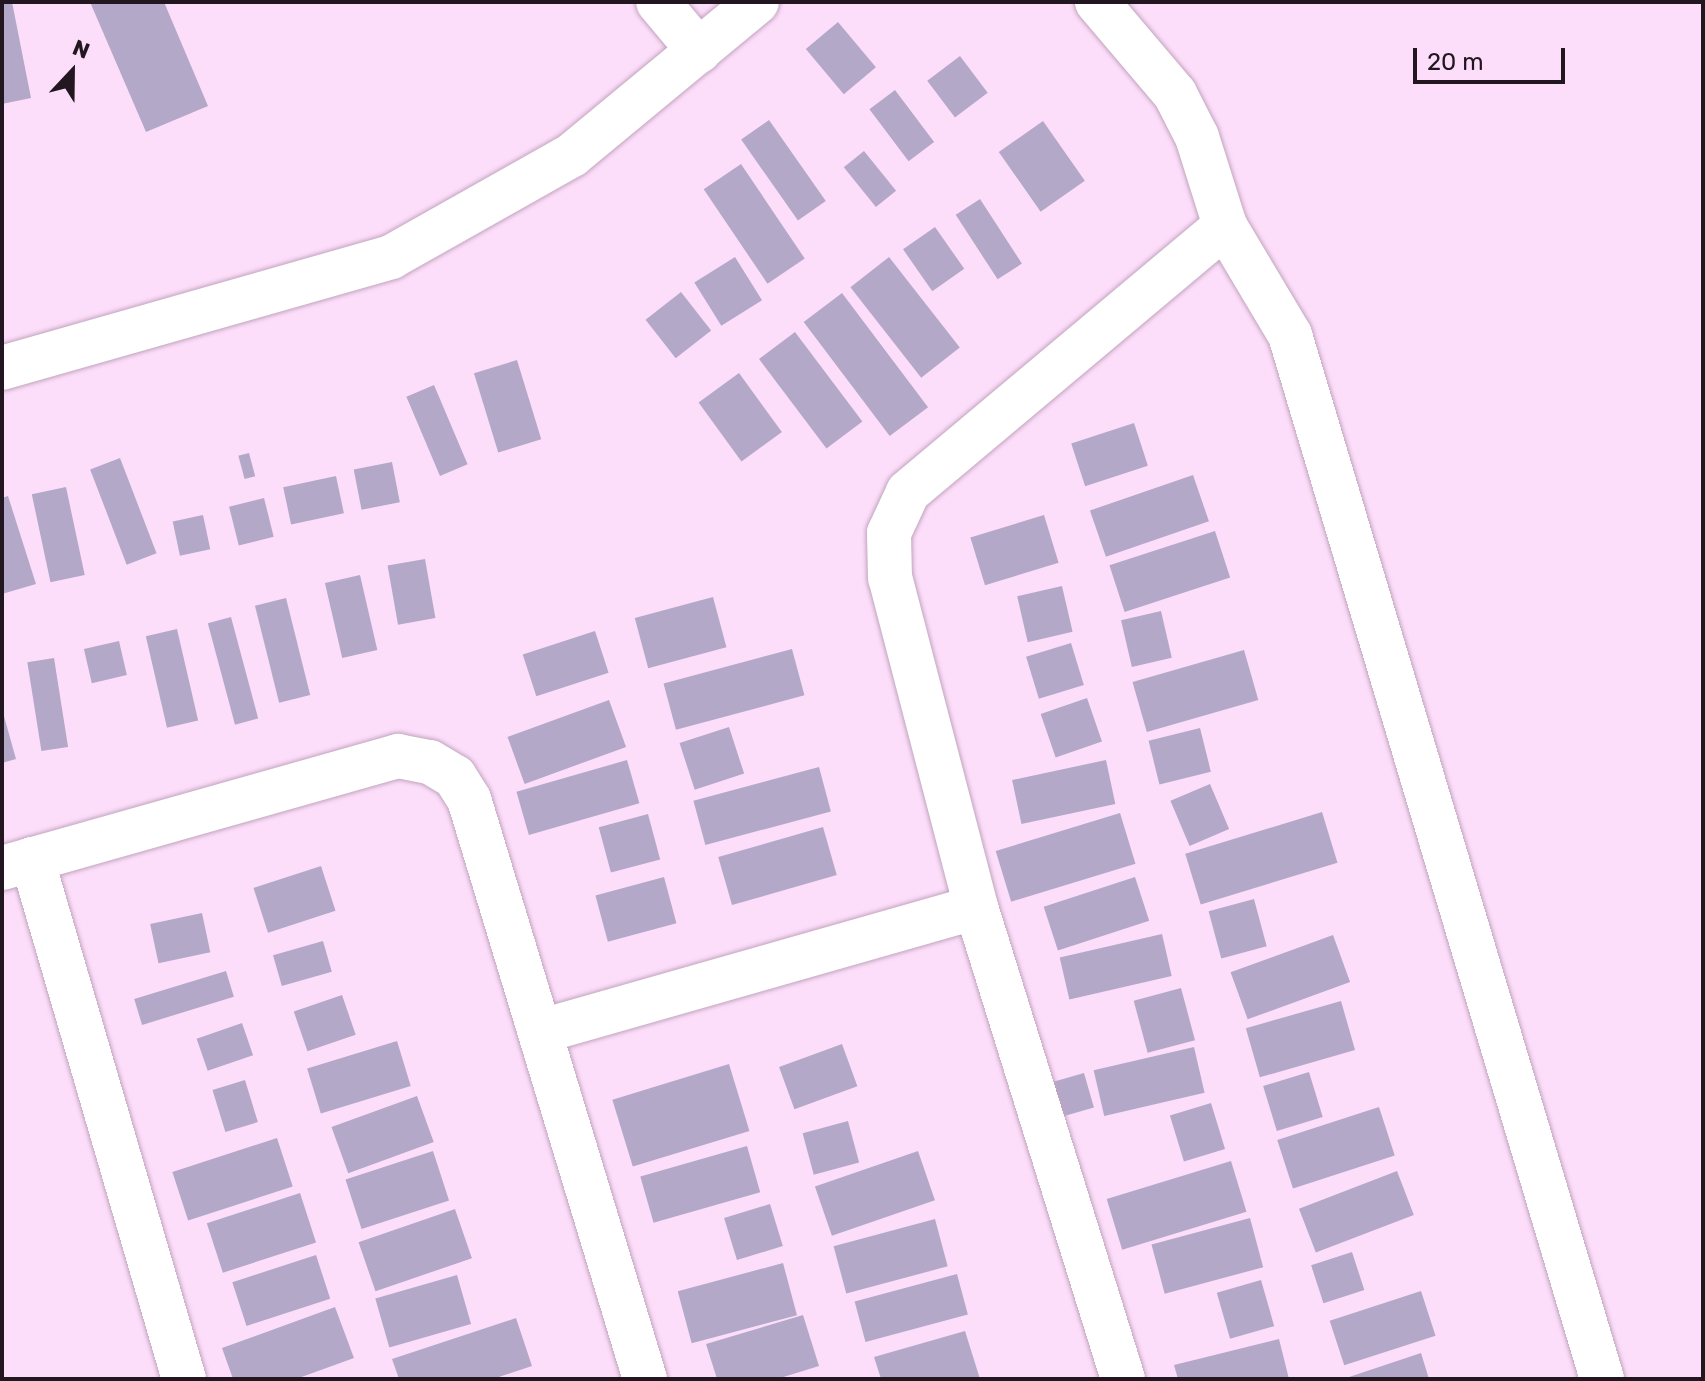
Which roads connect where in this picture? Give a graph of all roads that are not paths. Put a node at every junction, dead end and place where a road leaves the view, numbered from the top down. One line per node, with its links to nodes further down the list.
1 (658, 2): 4 (street)
2 (757, 2): 4 (street)
3 (1097, 2): 5 (street)
4 (699, 51): 6 (street)
5 (1225, 226): 8 (street); 13 (street)
6 (2, 368)
7 (17, 864): 9 (street); 10 (street)
8 (976, 907): 9 (street); 12 (street)
9 (542, 1031): 11 (street)
10 (184, 1379)
11 (645, 1379)
12 (1123, 1379)
13 (1602, 1379)

